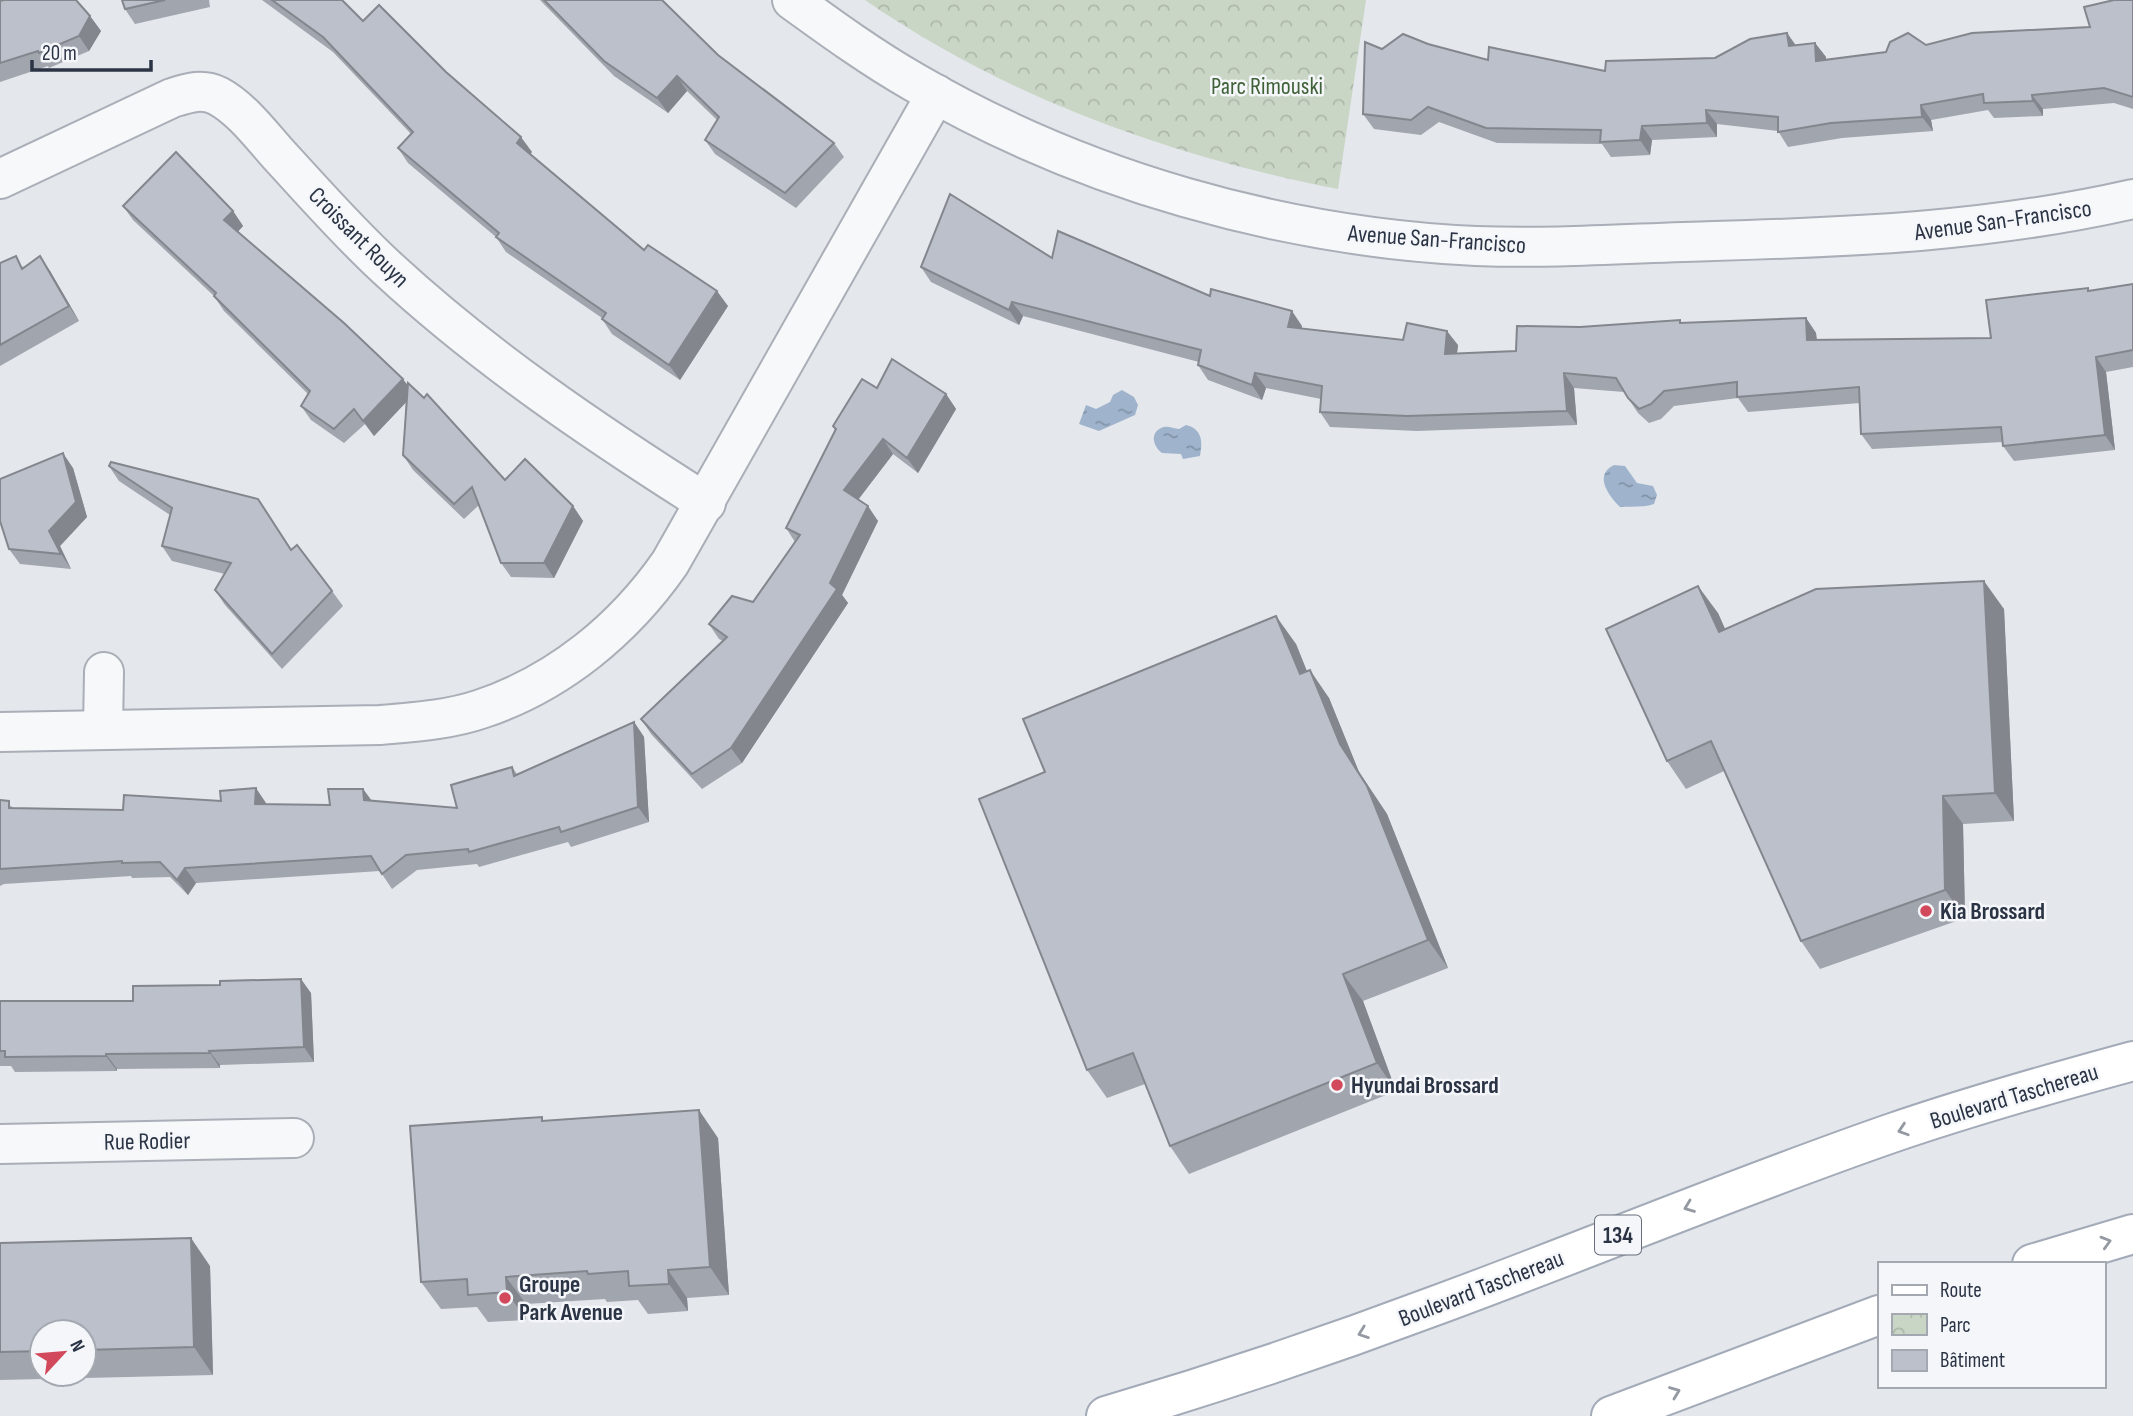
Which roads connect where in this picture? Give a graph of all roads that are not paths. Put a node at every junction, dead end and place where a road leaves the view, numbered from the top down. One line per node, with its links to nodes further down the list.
1 (792, 0): 2 (street, Avenue San-Francisco)
2 (936, 94): 4 (street, Avenue San-Francisco); 5 (street)
3 (0, 179): 5 (street, Croissant Rouyn)
4 (2133, 200)
5 (706, 503): 7 (street)
6 (104, 672): 7 (street)
7 (103, 730): 8 (street)
8 (0, 732)
9 (2133, 1061): 15 (main road, Boulevard Taschereau / 134, one-way to 15)
10 (294, 1138): 11 (street, Rue Rodier)
11 (0, 1144)
12 (2133, 1234): 13 (main road, one-way to 12)
13 (2039, 1262)
14 (1878, 1315): 16 (main road, one-way to 14)
15 (1106, 1416)
16 (1611, 1416)

